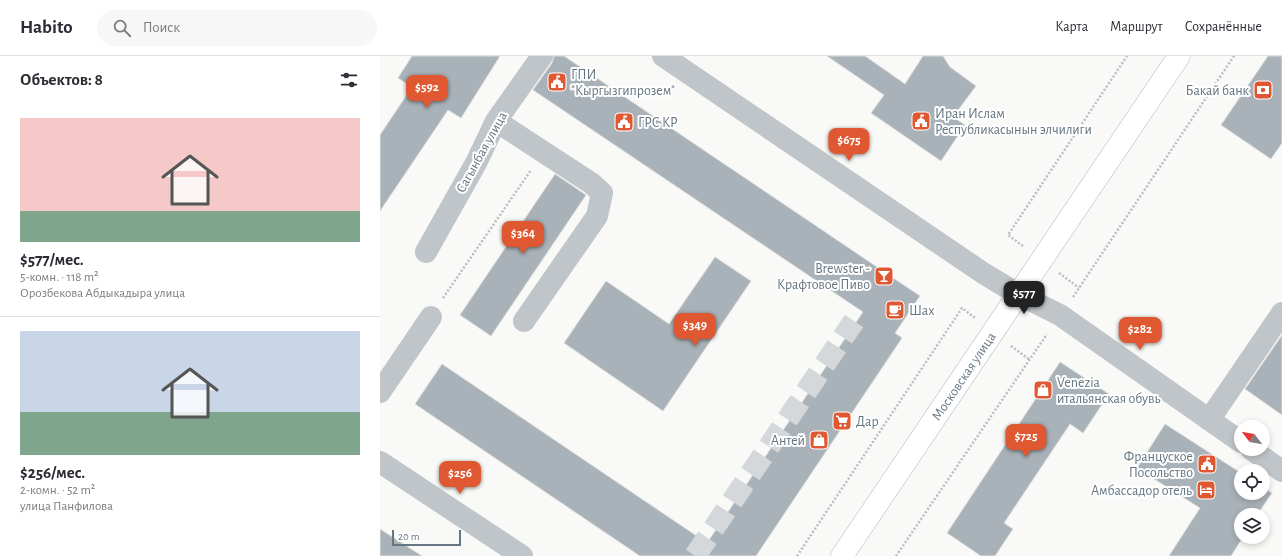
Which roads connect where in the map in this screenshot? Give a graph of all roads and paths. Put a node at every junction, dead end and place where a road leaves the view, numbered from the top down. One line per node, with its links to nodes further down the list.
1 (542, 56): 5 (street, Сагынбая улица)
2 (663, 56): 9 (street)
3 (1127, 56): 7 (path)
4 (1179, 56): 9 (main road, Московская улица)
5 (496, 121): 6 (street); 8 (street, Сагынбая улица)
6 (544, 152): 12 (path); 13 (street)
7 (1008, 235)
8 (426, 252)
9 (1018, 294): 15 (street); 22 (main road, Московская улица)
10 (962, 308): 21 (path)
11 (1282, 312): 15 (street)
12 (431, 316): 14 (street)
13 (524, 321)
14 (380, 392)
15 (1209, 420): 16 (street)
16 (1234, 437)
17 (1261, 456): 19 (street)
18 (380, 462): 20 (street)
19 (1282, 471)
20 (522, 556)
21 (798, 556)
22 (842, 556)

